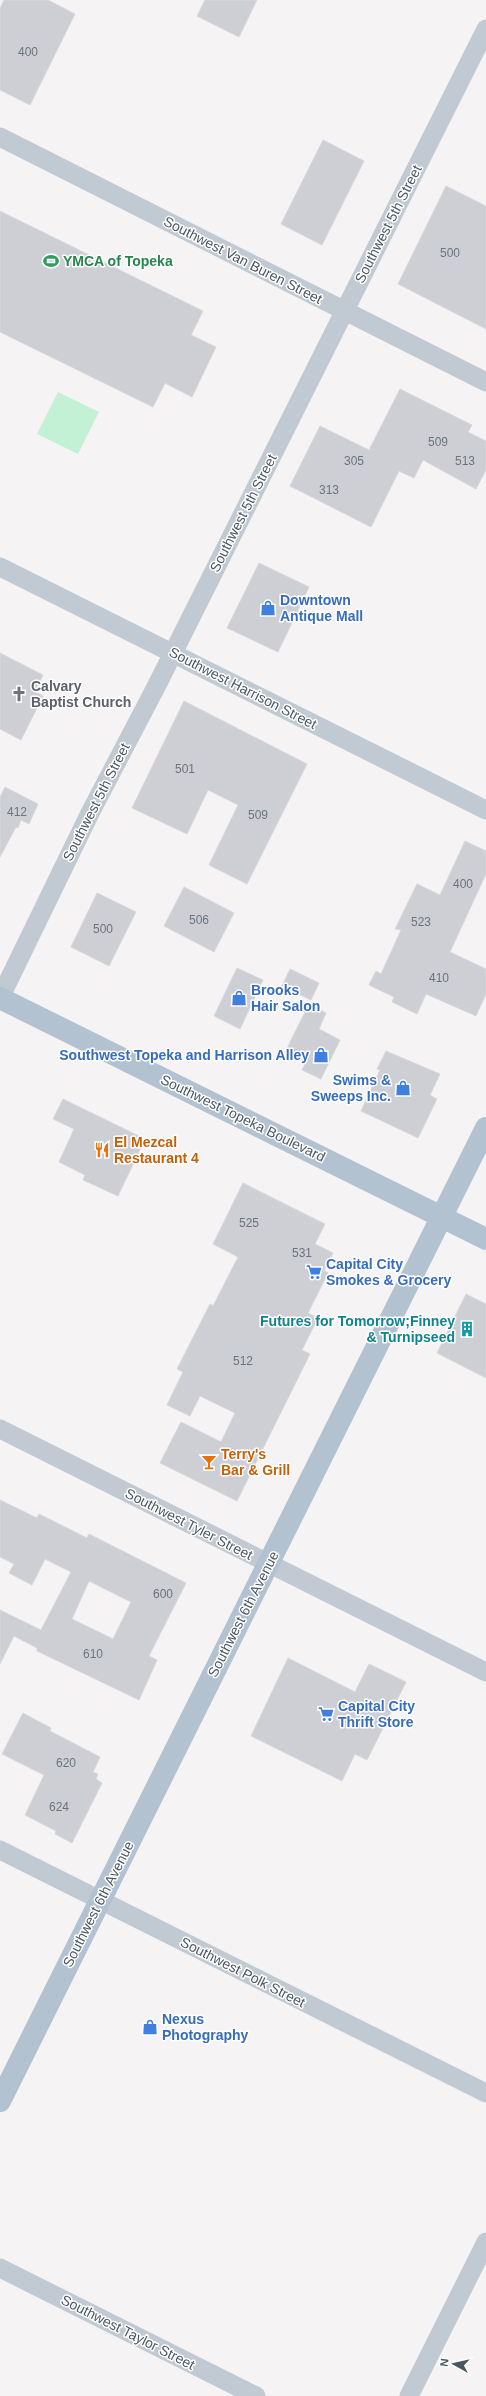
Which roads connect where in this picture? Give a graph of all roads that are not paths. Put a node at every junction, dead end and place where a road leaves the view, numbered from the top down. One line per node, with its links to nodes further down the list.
1 (486, 29): 3 (street, Southwest 5th Street)
2 (0, 137): 3 (street, Southwest Van Buren Street)
3 (344, 312): 4 (street, Southwest Van Buren Street); 6 (street, Southwest 5th Street)
4 (486, 382)
5 (0, 566): 6 (street, Southwest Harrison Street)
6 (173, 653): 7 (street, Southwest Harrison Street); 8 (street, Southwest 5th Street)
7 (486, 810)
8 (0, 998): 10 (main road, Southwest Topeka Boulevard)
9 (486, 1128): 10 (main road, Southwest 6th Avenue)
10 (442, 1216): 11 (main road, Southwest Topeka Boulevard); 13 (main road, Southwest 6th Avenue)
11 (486, 1238)
12 (0, 1429): 13 (street, Southwest Tyler Street)
13 (268, 1564): 14 (street, Southwest Tyler Street); 16 (main road, Southwest 6th Avenue)
14 (486, 1672)
15 (0, 1850): 16 (street, Southwest Polk Street)
16 (100, 1900): 17 (street, Southwest Polk Street); 18 (main road, Southwest 6th Avenue)
17 (486, 2092)
18 (0, 2101)
19 (486, 2242): 22 (street)
20 (0, 2268): 21 (street, Southwest Taylor Street)
21 (256, 2396)
22 (409, 2396)

